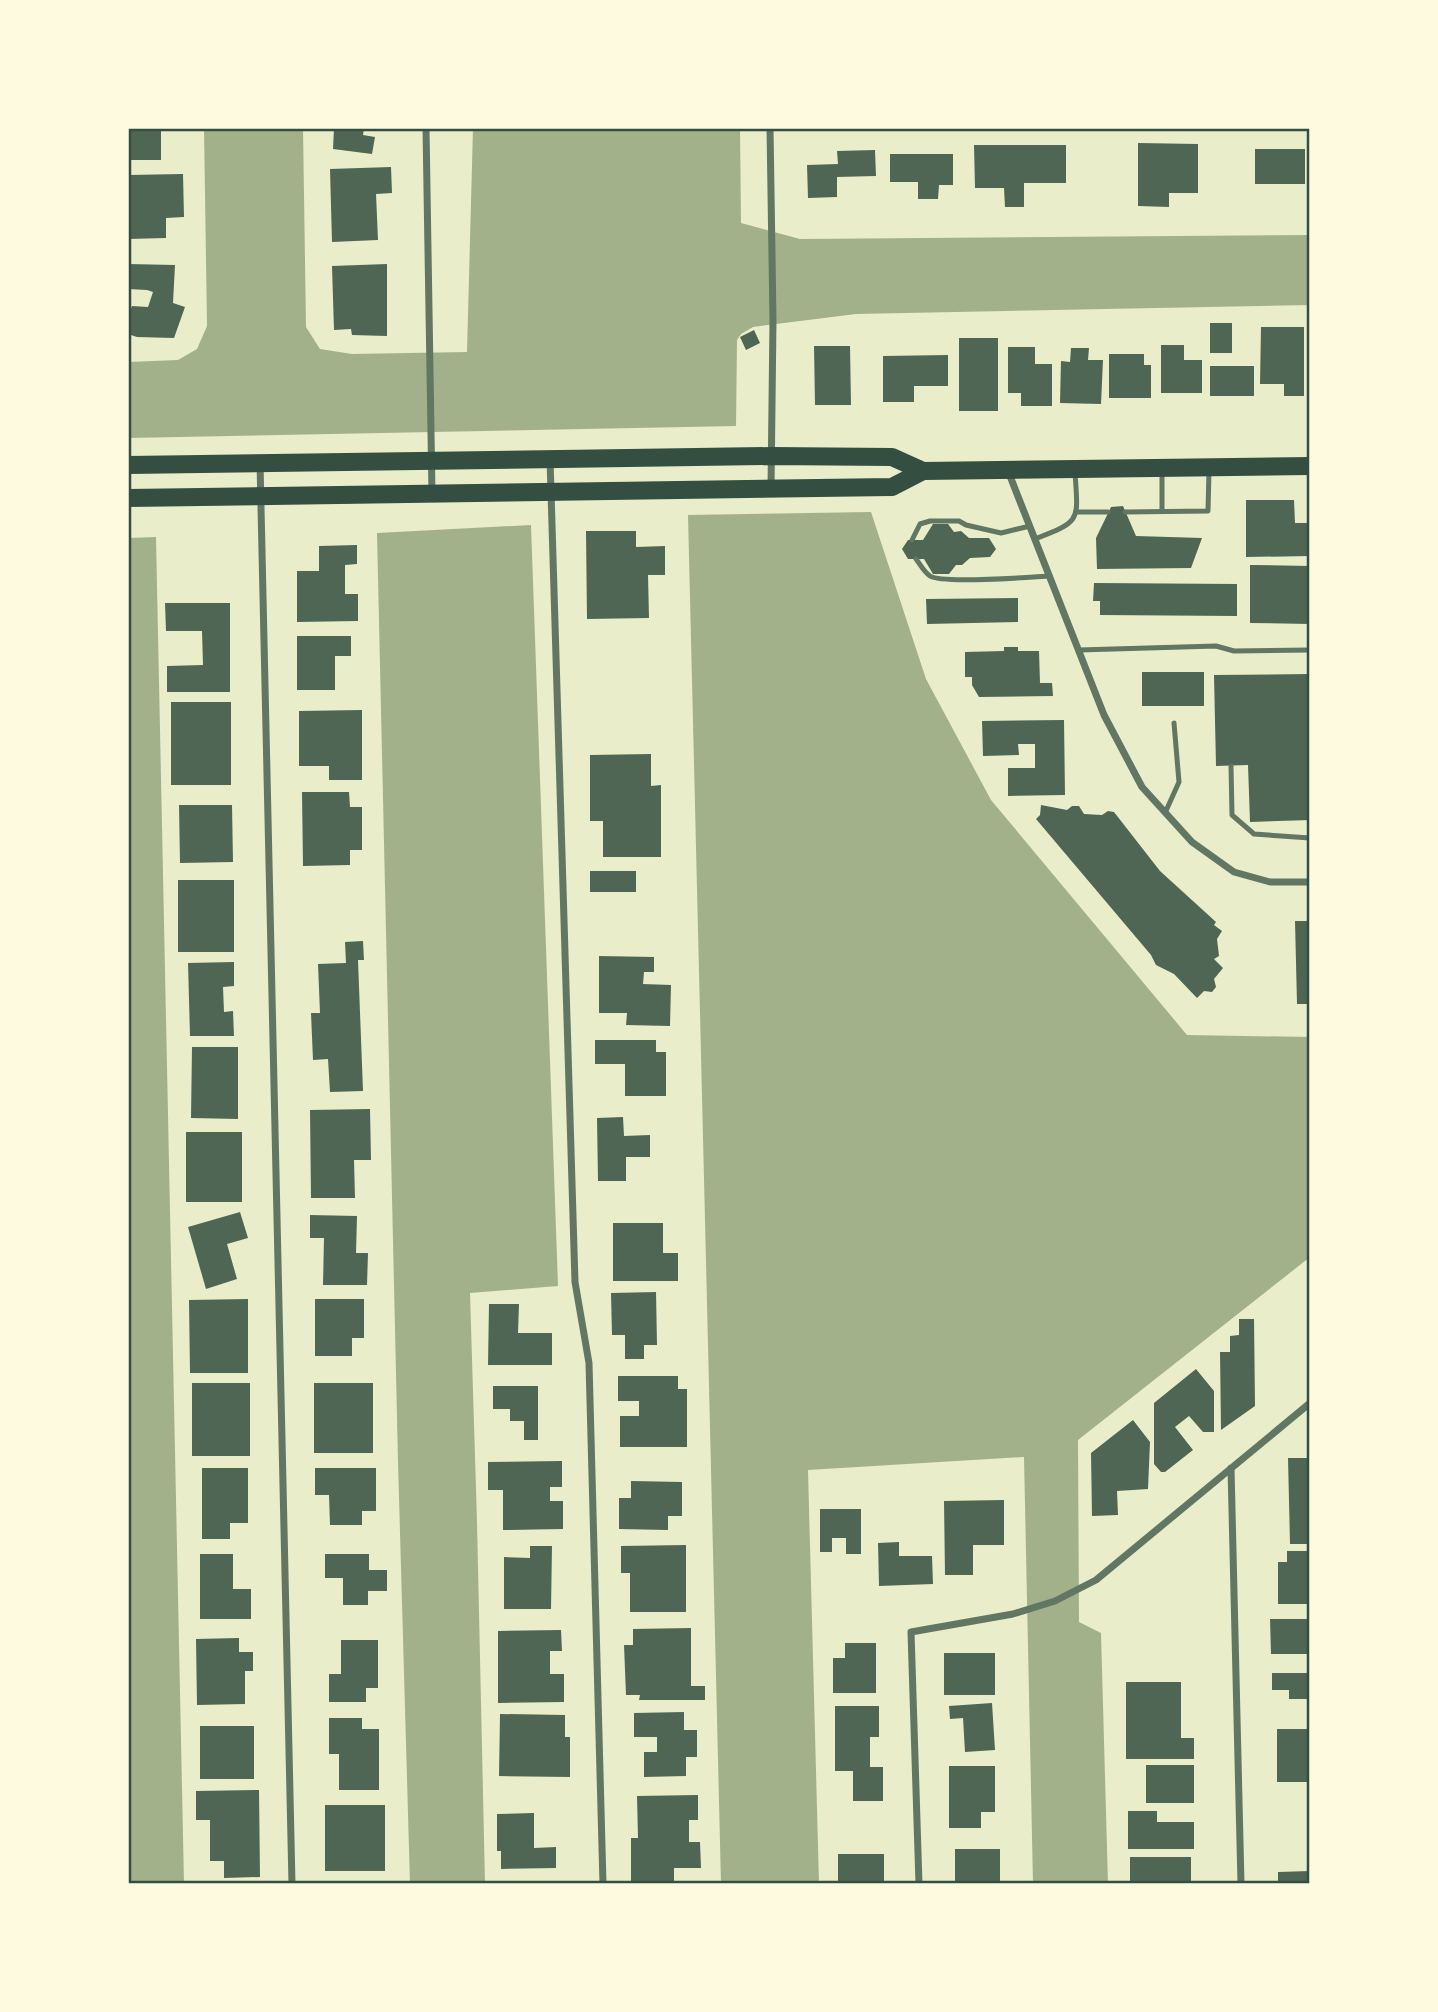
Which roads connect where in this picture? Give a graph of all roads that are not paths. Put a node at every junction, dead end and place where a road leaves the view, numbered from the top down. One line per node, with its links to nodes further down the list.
1 (426, 128): 5 (street)
2 (770, 128): 3 (street)
3 (771, 456): 4 (main road); 13 (main road); 14 (street)
4 (550, 458): 5 (main road); 15 (street)
5 (431, 460): 6 (main road); 16 (street)
6 (260, 463): 7 (main road); 17 (street)
7 (128, 465)
8 (1310, 466): 10 (main road)
9 (1162, 468): 10 (main road); 12 (main road); 19 (lane)
10 (1209, 468): 19 (lane)
11 (1008, 470): 12 (main road); 13 (main road); 23 (street)
12 (1074, 470): 20 (lane)
13 (923, 471): 14 (main road)
14 (771, 489): 15 (main road)
15 (551, 492): 16 (main road); 38 (street)
16 (432, 494): 17 (main road)
17 (260, 496): 18 (main road); 37 (street)
18 (128, 498)
19 (1162, 511): 22 (lane)
20 (1076, 512): 21 (lane); 24 (lane)
21 (1108, 512)
22 (1125, 512)
23 (1030, 526): 24 (street); 25 (lane)
24 (1035, 539): 27 (street)
25 (912, 540)
26 (916, 559): 27 (lane)
27 (1050, 576): 28 (street)
28 (1079, 650): 29 (lane); 32 (street)
29 (1310, 650)
30 (1174, 723): 32 (lane)
31 (1231, 766): 33 (lane)
32 (1165, 813): 34 (street)
33 (1310, 838)
34 (1310, 882)
35 (1310, 1403): 36 (street)
36 (1231, 1468): 39 (street); 40 (street)
37 (292, 1884)
38 (603, 1884)
39 (919, 1884)
40 (1241, 1884)

